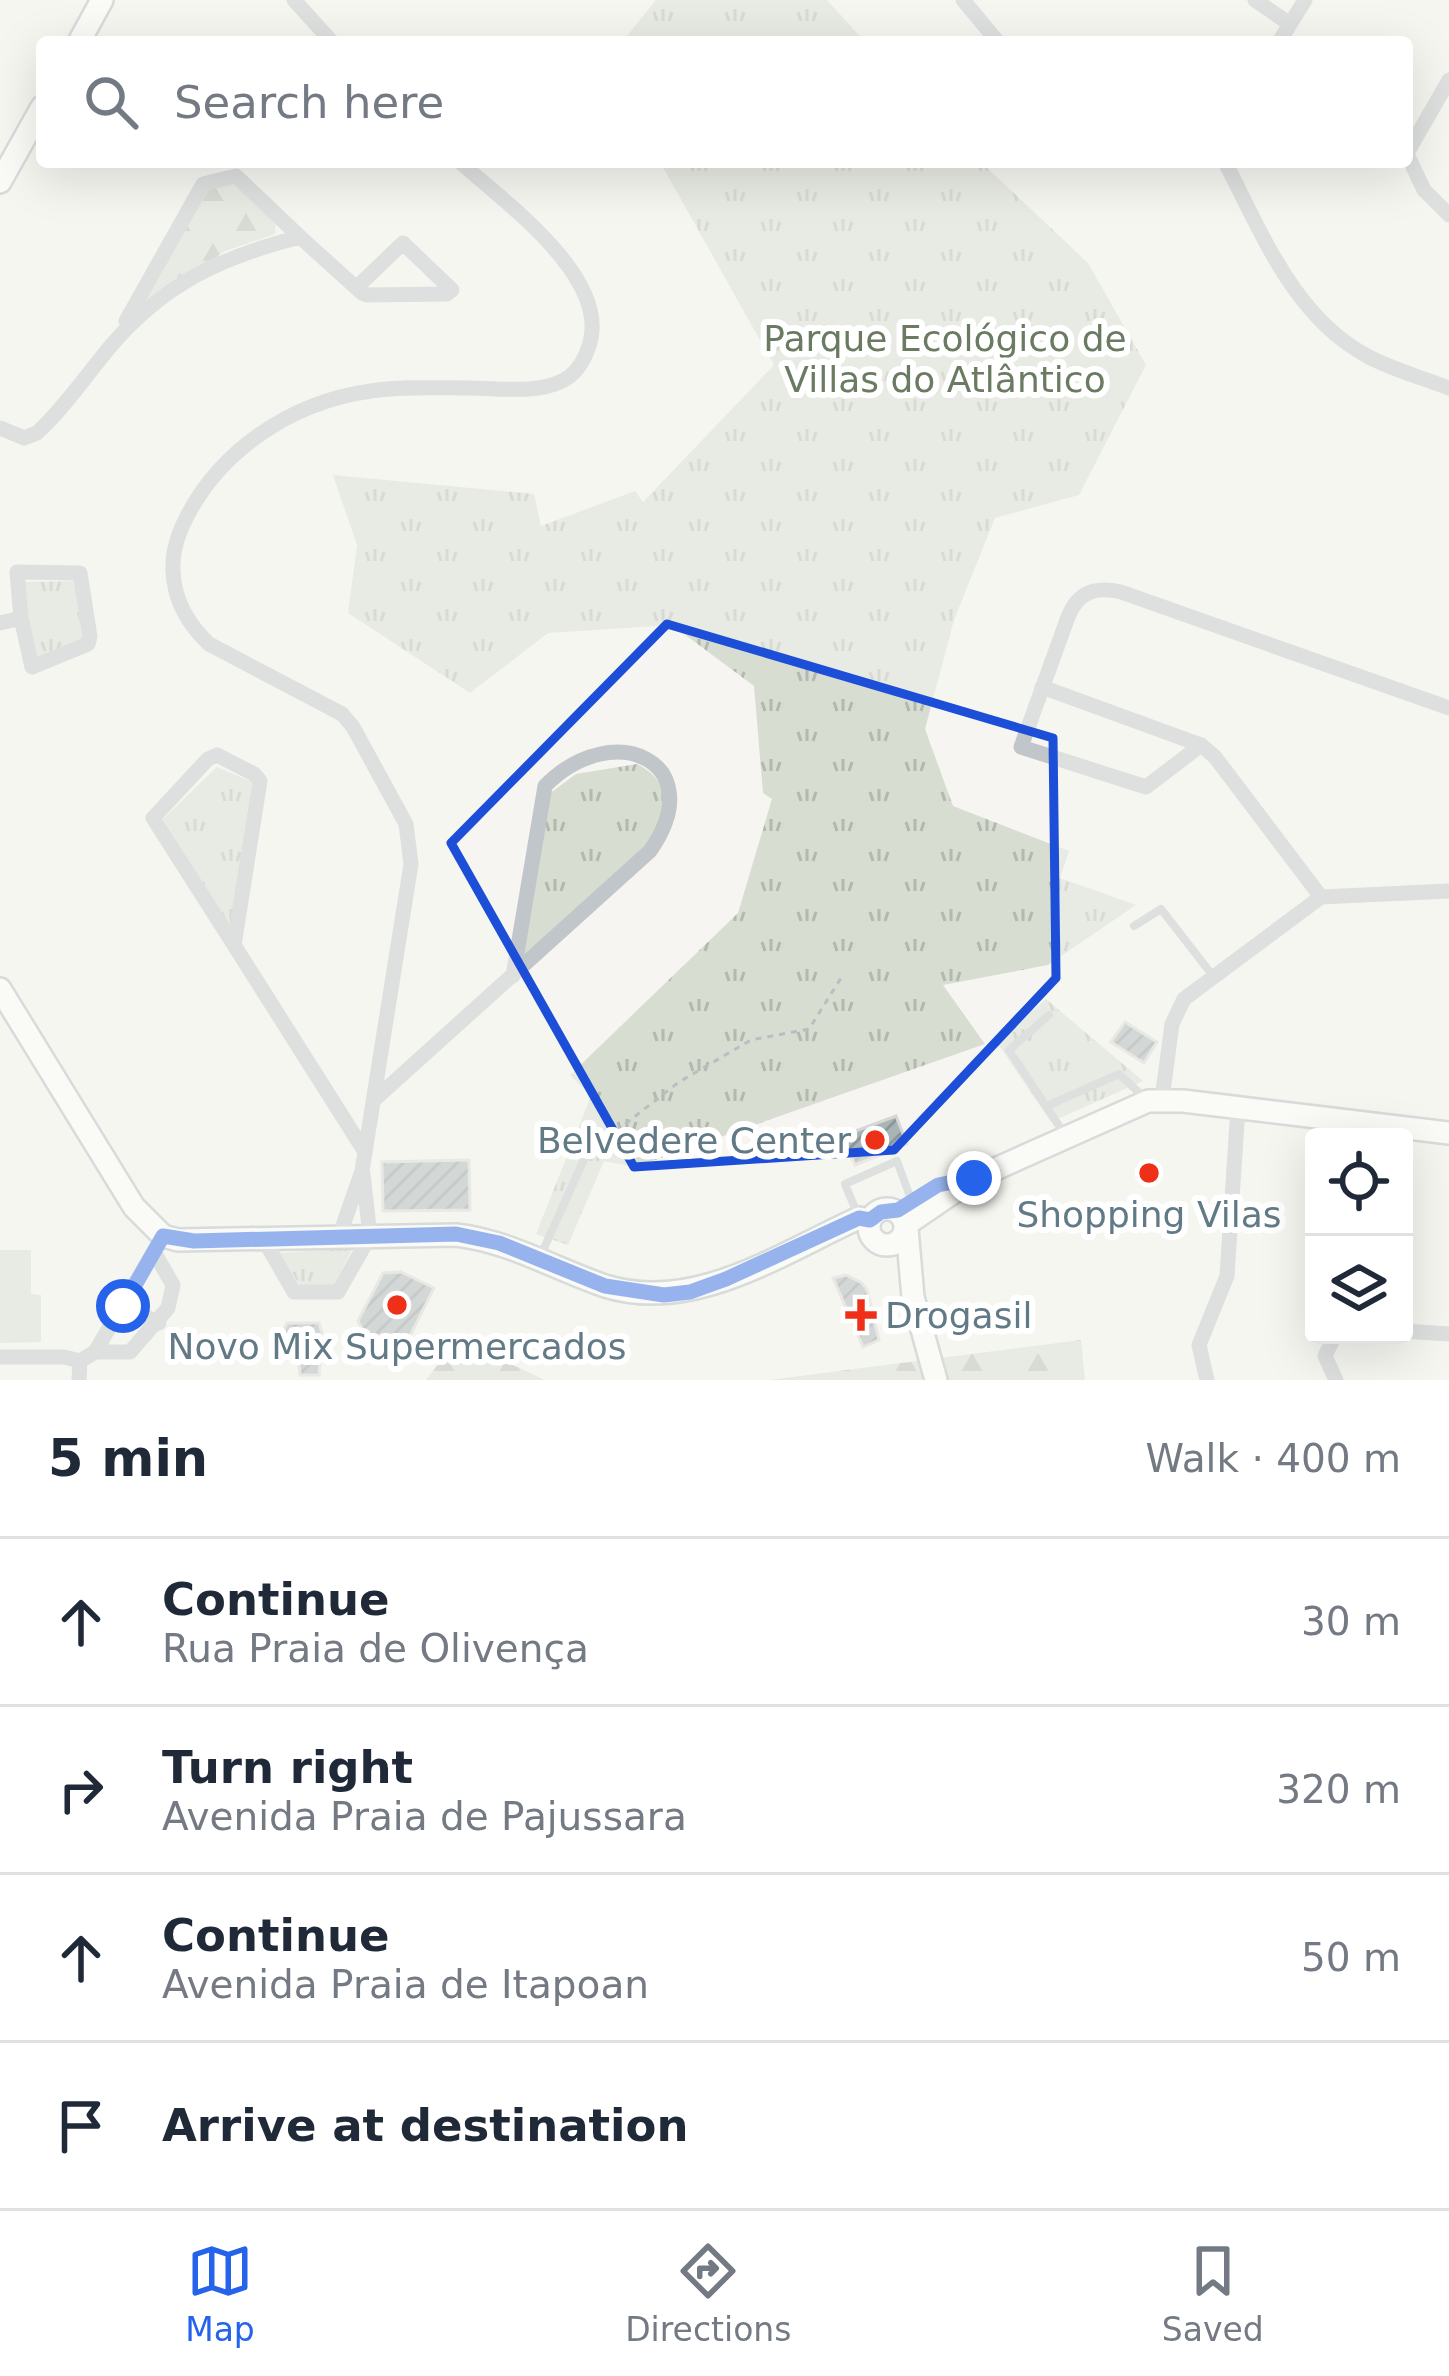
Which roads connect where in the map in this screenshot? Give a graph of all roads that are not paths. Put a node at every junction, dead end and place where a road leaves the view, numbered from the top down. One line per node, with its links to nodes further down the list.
1 (102, 0): 7 (street)
2 (294, 0): 8 (street)
3 (963, 0): 9 (street)
4 (1255, 0): 6 (street)
5 (1305, 0): 6 (street)
6 (1290, 24): 10 (street)
7 (82, 36)
8 (327, 36)
9 (993, 36)
10 (1283, 36)
11 (1449, 80): 13 (street)
12 (36, 118): 17 (street)
13 (1413, 143)
14 (1413, 166): 18 (street)
15 (467, 168): 37 (street)
16 (1229, 168): 22 (street)
17 (0, 182)
18 (1449, 215)
19 (300, 237): 20 (street); 21 (street); 21 (street)
20 (357, 287): 20 (street)
21 (113, 343): 23 (street)
22 (1449, 388)
23 (0, 428)
24 (21, 617): 24 (street); 25 (street)
25 (0, 623)
26 (1042, 687): 27 (street); 28 (street); 28 (street)
27 (1449, 708)
28 (1202, 745): 30 (street)
29 (1449, 891): 30 (street)
30 (1321, 897): 34 (street)
31 (1134, 926): 34 (lane)
32 (234, 945): 32 (street); 43 (street)
33 (513, 976): 33 (street); 37 (street)
34 (1214, 977): 38 (street)
35 (0, 989): 51 (street)
36 (1049, 1015): 39 (lane)
37 (374, 1100): 43 (street)
38 (1155, 1100): 39 (lane); 40 (street); 42 (street)
39 (1046, 1106): 42 (lane)
40 (1238, 1107): 41 (street); 65 (street)
41 (1449, 1133)
42 (1066, 1137): 46 (street)
43 (365, 1151): 45 (street)
44 (586, 1155): 54 (lane)
45 (362, 1171): 48 (street); 49 (street)
46 (906, 1216): 47 (street); 47 (lane); 52 (street); 55 (street)
47 (865, 1219): 52 (street); 53 (street)
48 (370, 1236): 49 (street); 50 (street); 54 (street)
49 (339, 1237): 50 (street)
50 (264, 1240): 51 (street)
51 (158, 1244): 56 (street); 57 (street)
52 (878, 1244): 53 (street); 55 (street)
53 (795, 1249): 54 (street)
54 (539, 1259)
55 (913, 1297): 64 (street)
56 (123, 1306): 57 (street); 62 (street)
57 (159, 1323): 62 (street)
58 (1413, 1332): 59 (street)
59 (1449, 1334)
60 (1331, 1344): 66 (street)
61 (0, 1357): 62 (street)
62 (88, 1357): 63 (street)
63 (79, 1380)
64 (936, 1380)
65 (1207, 1380)
66 (1336, 1380)

